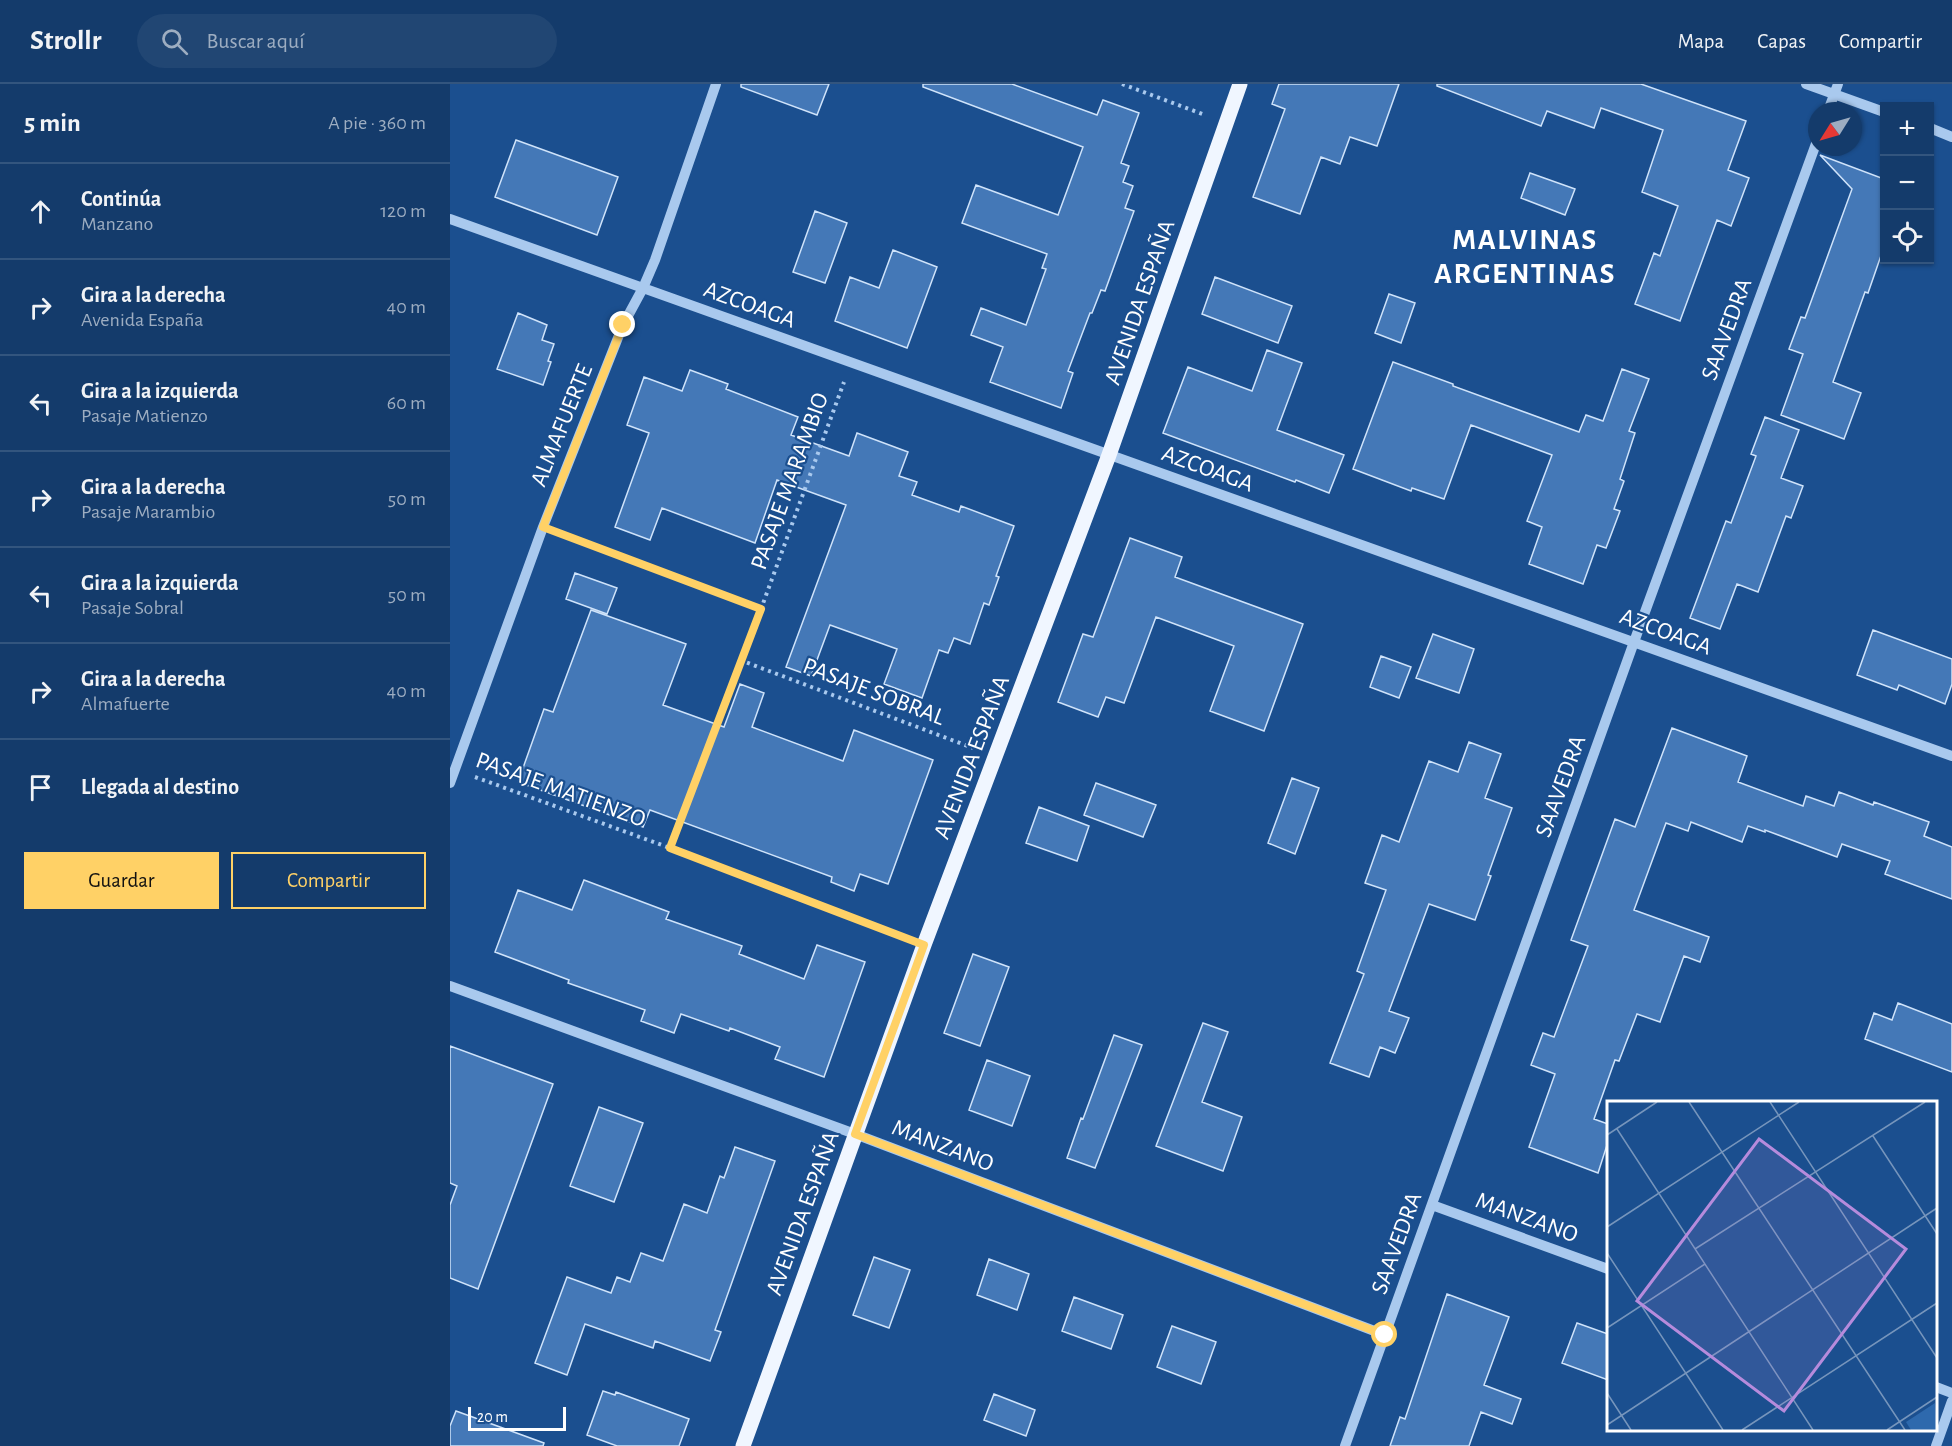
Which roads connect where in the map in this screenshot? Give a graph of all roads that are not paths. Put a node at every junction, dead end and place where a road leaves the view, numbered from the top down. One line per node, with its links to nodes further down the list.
1 (716, 84): 10 (street, ALMAFUERTE)
2 (1240, 84): 11 (main road, AVENIDA ESPAÑA)
3 (1806, 84): 4 (street)
4 (1836, 89): 5 (street)
5 (1880, 110)
6 (1934, 130): 7 (street)
7 (1952, 136)
8 (1812, 156): 12 (street, SAAVEDRA)
9 (450, 219): 10 (street, AZCOAGA)
10 (643, 288): 11 (street, AZCOAGA); 14 (street, ALMAFUERTE)
11 (1109, 455): 12 (street, AZCOAGA); 16 (main road, AVENIDA ESPAÑA)
12 (1634, 642): 13 (street, AZCOAGA); 17 (street, SAAVEDRA)
13 (1952, 756)
14 (450, 783)
15 (450, 986): 16 (street, MANZANO)
16 (855, 1134): 19 (street, MANZANO); 23 (main road, AVENIDA ESPAÑA)
17 (1432, 1205): 18 (street, MANZANO); 19 (street, SAAVEDRA)
18 (1607, 1269)
19 (1385, 1335): 24 (street, SAAVEDRA)
20 (1937, 1388): 21 (street)
21 (1952, 1393)
22 (1952, 1401): 25 (street)
23 (743, 1446)
24 (1346, 1446)
25 (1936, 1446)

